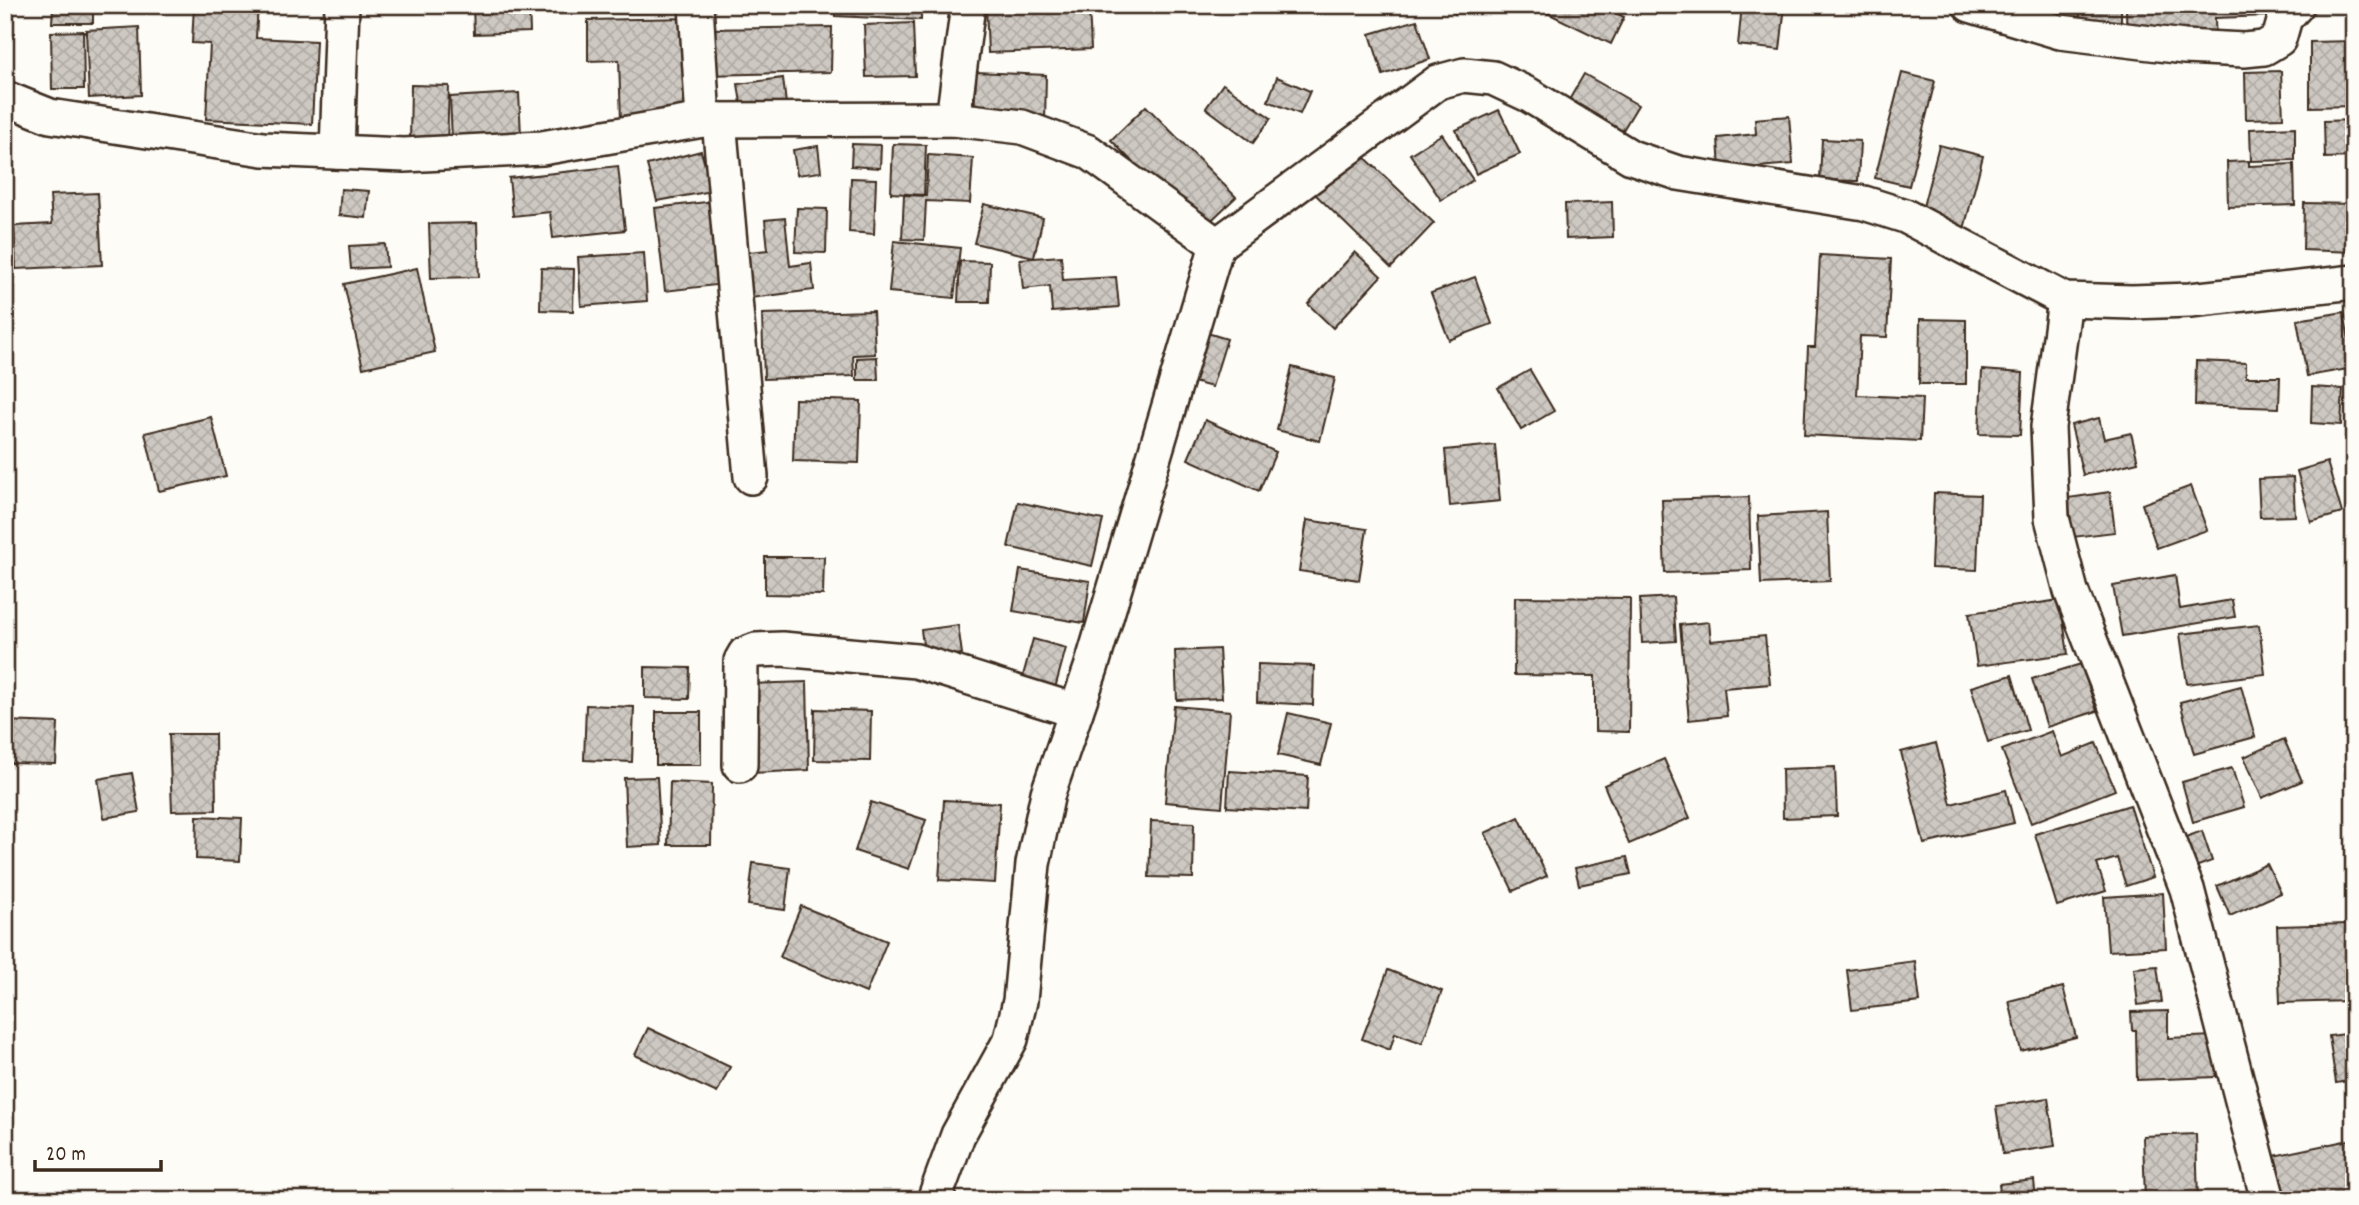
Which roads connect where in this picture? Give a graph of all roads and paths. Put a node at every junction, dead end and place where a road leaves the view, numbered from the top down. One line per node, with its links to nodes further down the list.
1 (342, 5): 9 (street)
2 (696, 5): 8 (street)
3 (968, 5): 7 (street)
4 (1970, 5): 5 (street)
5 (2297, 5)
6 (5, 99): 9 (street)
7 (953, 119): 8 (street); 10 (street)
8 (711, 120): 9 (street); 13 (street)
9 (337, 152)
10 (1217, 245): 12 (street); 14 (street)
11 (2354, 282): 12 (street)
12 (2066, 300): 17 (street)
13 (751, 477)
14 (1076, 711): 15 (street); 16 (street)
15 (740, 765)
16 (934, 1200)
17 (2268, 1200)

